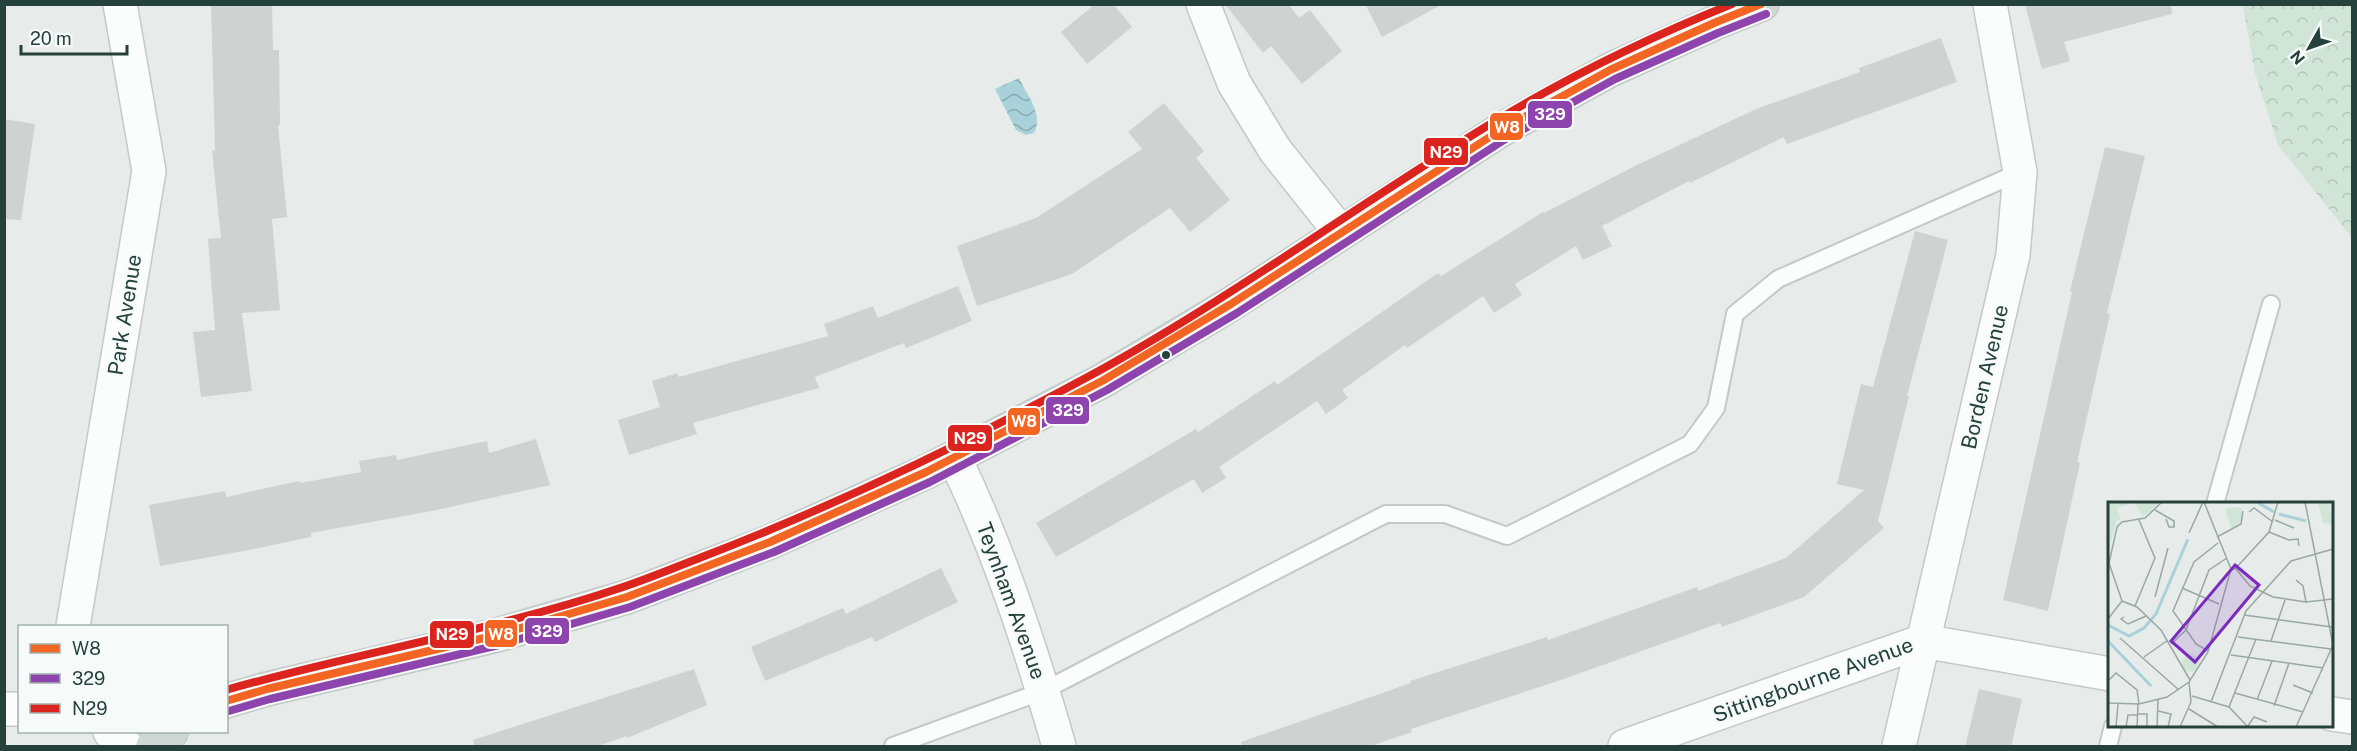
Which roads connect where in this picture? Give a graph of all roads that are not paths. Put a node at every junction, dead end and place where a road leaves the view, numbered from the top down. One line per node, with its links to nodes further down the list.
1 (120, 4): 10 (street, Park Avenue)
2 (1203, 4): 6 (street)
3 (1762, 4): 6 (main road)
4 (1990, 4): 5 (street, Borden Avenue)
5 (2020, 172): 11 (street, Borden Avenue); 13 (lane)
6 (1341, 233): 8 (main road)
7 (2271, 304): 9 (lane)
8 (955, 459): 13 (street, Teynham Avenue); 14 (main road)
9 (2216, 502)
10 (73, 625)
11 (1923, 640): 12 (street, Sittingbourne Avenue); 20 (street, Sittingbourne Avenue); 26 (street, Borden Avenue)
12 (2108, 674)
13 (1043, 691): 23 (lane); 24 (street, Teynham Avenue)
14 (228, 699)
15 (2333, 714): 16 (street)
16 (2352, 717)
17 (2113, 727): 27 (lane)
18 (111, 733): 21 (street)
19 (170, 733): 22 (main road)
20 (1670, 738): 25 (street, Sittingbourne Avenue)
21 (126, 747)
22 (153, 747)
23 (893, 747)
24 (1059, 747)
25 (1625, 747)
26 (1899, 747)
27 (2108, 747)

